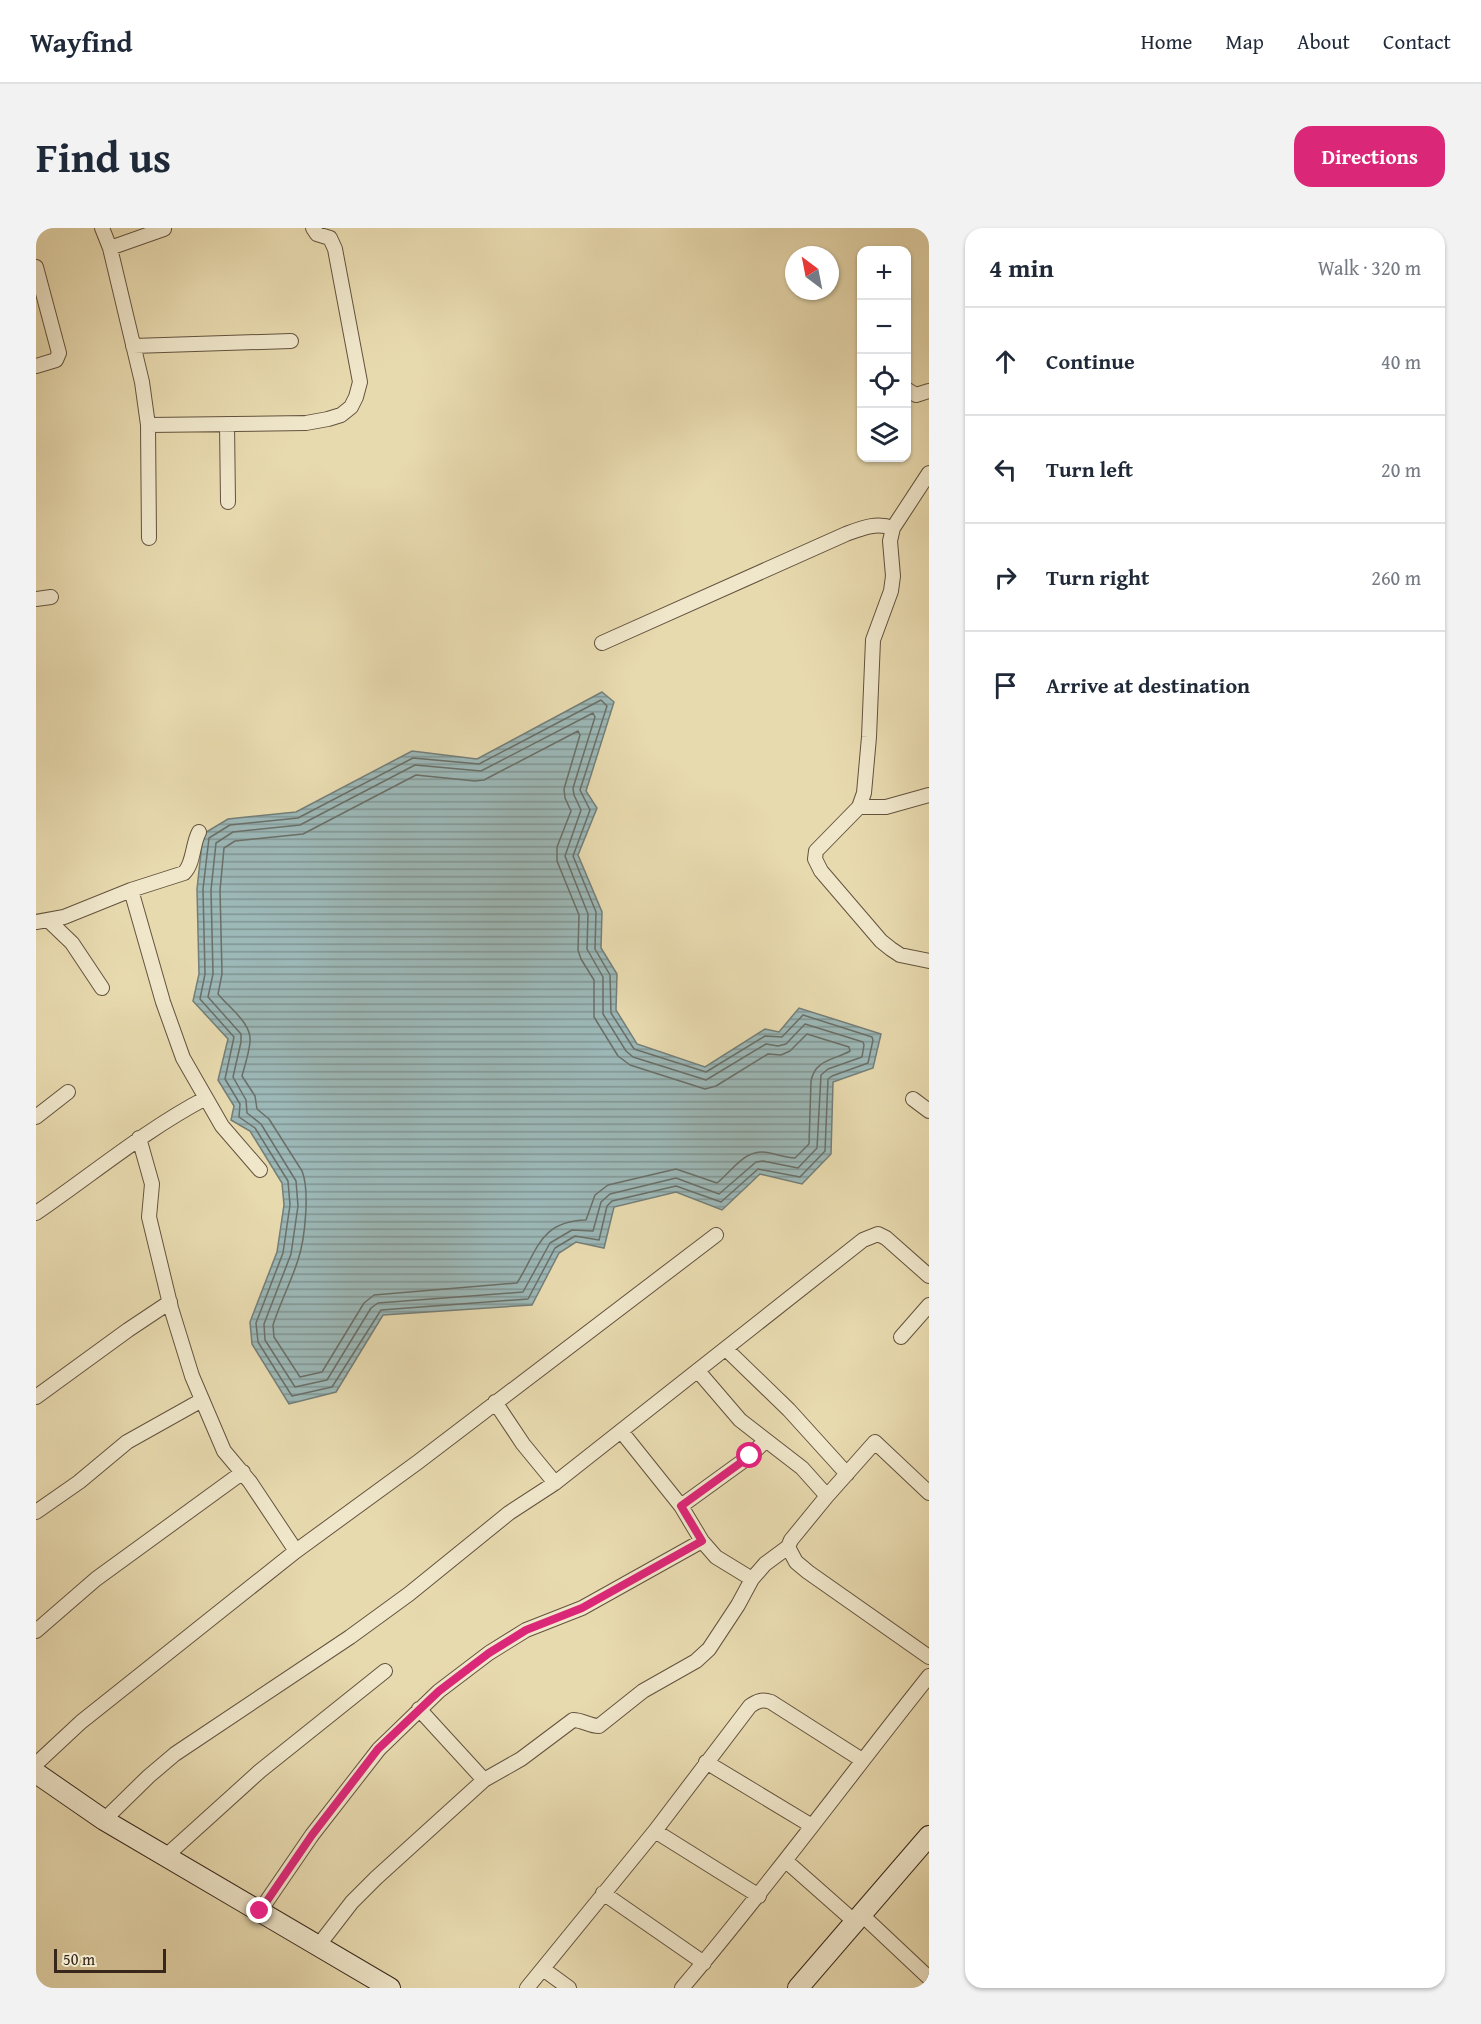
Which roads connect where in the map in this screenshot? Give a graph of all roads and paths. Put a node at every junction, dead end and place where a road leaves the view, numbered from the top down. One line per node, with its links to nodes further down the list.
1 (102, 228): 4 (street)
2 (313, 228): 12 (street)
3 (164, 229): 4 (street)
4 (110, 248): 7 (street)
5 (36, 267): 8 (street)
6 (291, 341): 7 (street)
7 (133, 346): 11 (street)
8 (36, 366)
9 (929, 391): 10 (street)
10 (911, 392)
11 (148, 424): 12 (street); 16 (street)
12 (227, 424): 14 (street)
13 (929, 473): 15 (street)
14 (228, 502)
15 (893, 528): 19 (street); 21 (street)
16 (149, 538)
17 (51, 597): 18 (street)
18 (36, 599)
19 (602, 643)
20 (929, 795): 21 (street)
21 (860, 807): 25 (street)
22 (199, 832): 23 (street)
23 (131, 890): 24 (street); 28 (street)
24 (43, 921): 26 (street)
25 (929, 962)
26 (102, 988)
27 (68, 1092): 31 (street)
28 (207, 1098): 32 (street); 33 (street)
29 (913, 1099): 30 (street)
30 (929, 1111)
31 (36, 1118)
32 (139, 1138): 34 (street); 37 (street)
33 (260, 1170)
34 (36, 1214)
35 (716, 1235): 44 (street)
36 (929, 1276): 40 (street)
37 (170, 1302): 42 (street); 43 (street)
38 (929, 1305): 39 (street)
39 (901, 1337)
40 (726, 1349): 41 (street); 48 (street)
41 (698, 1371): 45 (street); 46 (street)
42 (36, 1397)
43 (202, 1400): 47 (street); 53 (street)
44 (495, 1402): 49 (street); 56 (street)
45 (621, 1431): 49 (street); 52 (street)
46 (765, 1441): 51 (street); 52 (street)
47 (243, 1472): 56 (street); 58 (street)
48 (847, 1474): 50 (street); 51 (street)
49 (555, 1482): 68 (street)
50 (929, 1493)
51 (827, 1496): 55 (street)
52 (681, 1506): 54 (street)
53 (36, 1512)
54 (702, 1541): 57 (street); 62 (street)
55 (788, 1547): 57 (street); 59 (street)
56 (296, 1551): 65 (street)
57 (752, 1579): 67 (street)
58 (36, 1631)
59 (929, 1657)
60 (385, 1671): 72 (street)
61 (929, 1676): 63 (street)
62 (419, 1709): 67 (street); 76 (street)
63 (862, 1760): 64 (street); 69 (street)
64 (706, 1762): 69 (street); 70 (street)
65 (36, 1764)
66 (36, 1773): 68 (main road)
67 (484, 1780): 78 (street)
68 (104, 1820): 72 (main road)
69 (812, 1826): 73 (street)
70 (655, 1831): 74 (street); 75 (street)
71 (929, 1836): 77 (main road)
72 (166, 1856): 76 (main road)
73 (786, 1861): 75 (street); 77 (street)
74 (603, 1893): 79 (street); 80 (street)
75 (759, 1896): 79 (street)
76 (260, 1911): 78 (main road)
77 (858, 1918): 81 (street); 86 (main road)
78 (318, 1946): 82 (main road)
79 (704, 1963): 85 (street)
80 (543, 1969): 83 (street); 84 (street)
81 (929, 1978)
82 (390, 1988)
83 (527, 1988)
84 (568, 1988)
85 (682, 1988)
86 (798, 1988)

